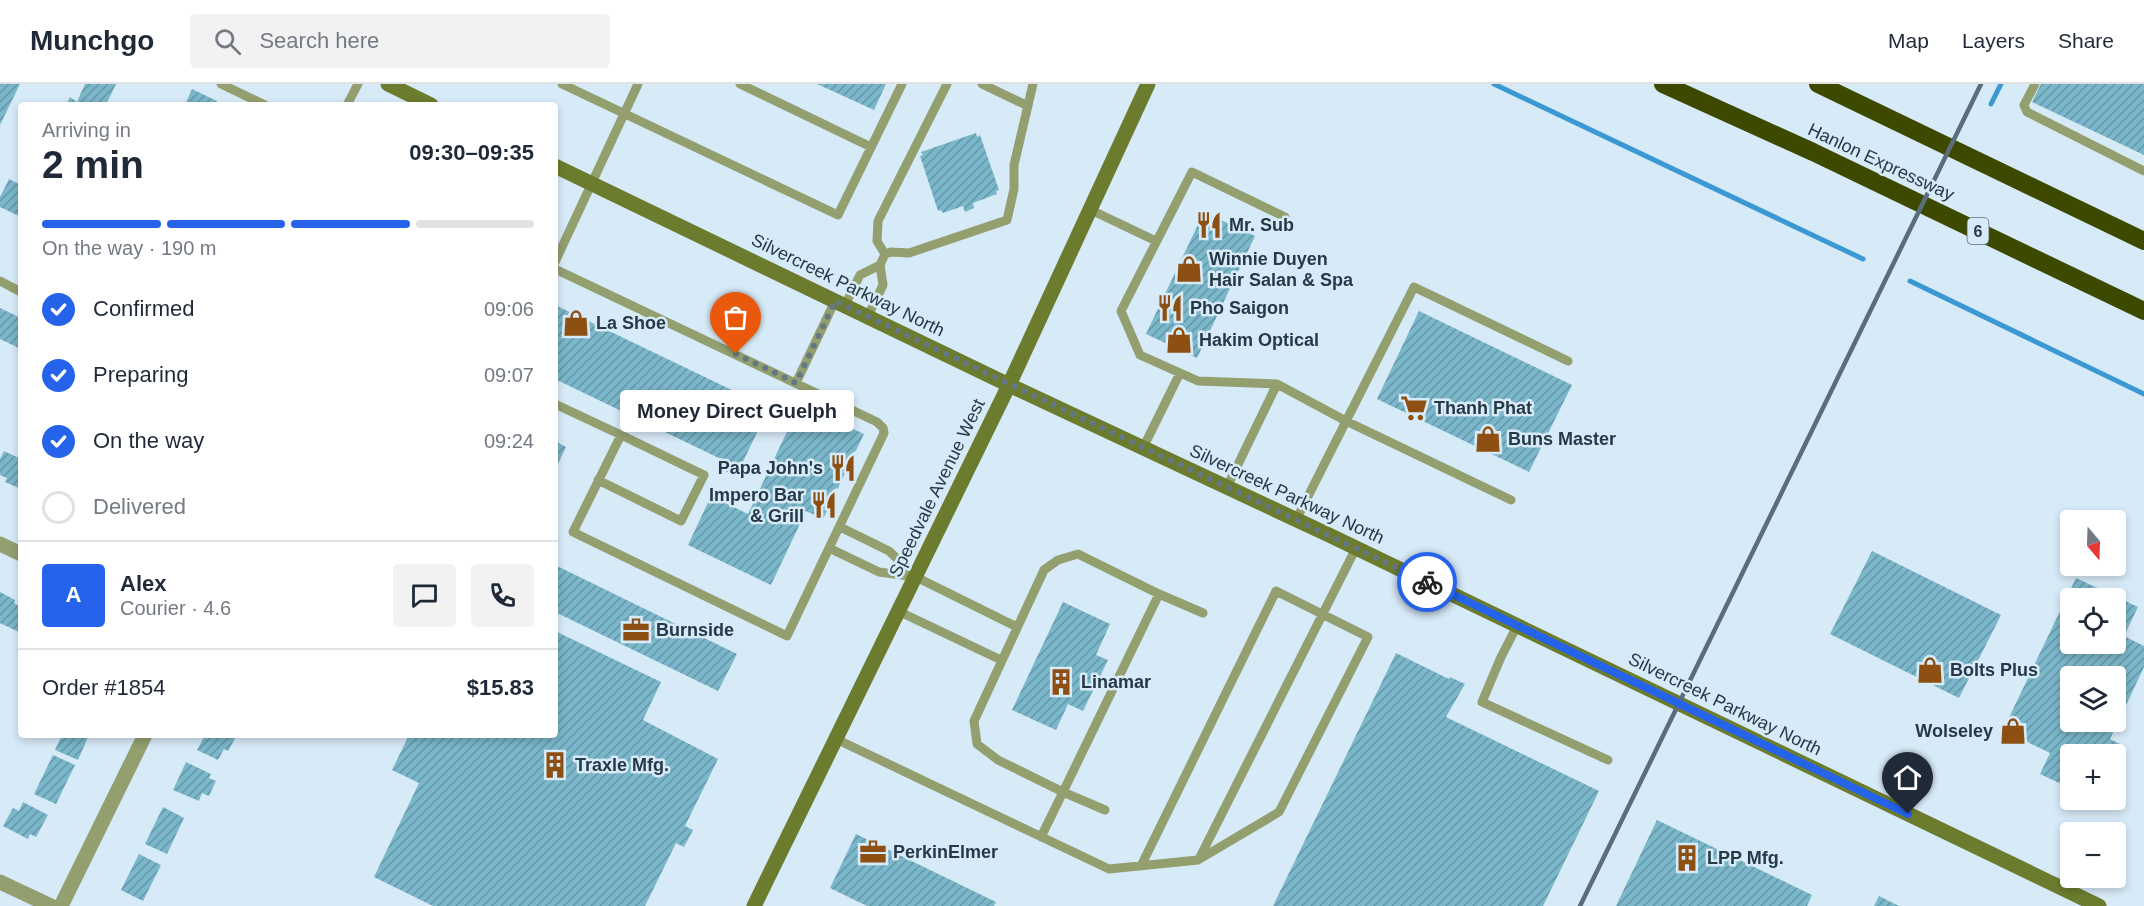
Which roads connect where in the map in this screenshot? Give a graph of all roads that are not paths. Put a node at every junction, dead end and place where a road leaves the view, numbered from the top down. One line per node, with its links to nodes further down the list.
1 (221, 84): 15 (lane)
2 (358, 84): 16 (lane)
3 (388, 84): 17 (main road)
4 (562, 84): 19 (lane)
5 (638, 84): 19 (lane)
6 (740, 84): 20 (lane)
7 (902, 84): 20 (lane)
8 (947, 84): 28 (lane)
9 (981, 84): 18 (lane)
10 (1033, 84): 18 (lane)
11 (1148, 84): 24 (main road, Speedvale Avenue West)
12 (1663, 84): 35 (highway, Hanlon Expressway / 6)
13 (1818, 84): 27 (highway)
14 (2035, 84): 22 (lane)
15 (259, 102)
16 (349, 102)
17 (425, 102)
18 (1028, 106): 28 (lane)
19 (625, 113): 20 (lane); 23 (lane)
20 (871, 147)
21 (558, 167): 23 (main road, Silvercreek Parkway North)
22 (2144, 171)
23 (592, 184): 29 (lane); 34 (main road, Silvercreek Parkway North)
24 (1091, 210): 26 (lane); 41 (main road, Speedvale Avenue West)
25 (1285, 218): 26 (lane)
26 (1156, 241): 38 (lane)
27 (2144, 241)
28 (885, 254): 30 (lane)
29 (558, 256)
30 (880, 265): 34 (lane); 36 (lane)
31 (558, 270): 39 (lane)
32 (0, 281): 33 (lane)
33 (18, 290)
34 (840, 303): 36 (main road, Silvercreek Parkway North); 39 (lane)
35 (2144, 311)
36 (868, 316): 41 (main road, Silvercreek Parkway North)
37 (1568, 361): 43 (lane)
38 (1180, 373): 40 (lane); 45 (lane)
39 (796, 383): 50 (lane)
40 (1277, 384): 43 (lane); 47 (lane)
41 (1009, 385): 45 (main road, Silvercreek Parkway North); 55 (main road, Speedvale Avenue West)
42 (558, 405): 44 (lane)
43 (1346, 421): 48 (lane); 49 (lane)
44 (621, 435): 46 (lane); 46 (lane)
45 (1143, 448): 47 (main road, Silvercreek Parkway North)
46 (598, 480): 52 (lane)
47 (1227, 487): 49 (main road, Silvercreek Parkway North)
48 (1511, 500)
49 (1296, 520): 53 (main road, Silvercreek Parkway North)
50 (840, 526): 52 (lane); 55 (lane)
51 (0, 544): 54 (street)
52 (829, 548): 55 (lane)
53 (1356, 548): 59 (lane); 60 (main road, Silvercreek Parkway North)
54 (18, 553)
55 (915, 577): 57 (main road, Speedvale Avenue West); 61 (lane)
56 (1159, 594): 58 (lane); 61 (lane); 66 (lane)
57 (898, 612): 62 (lane); 64 (main road, Speedvale Avenue West)
58 (1203, 613)
59 (1323, 613): 69 (lane); 69 (lane); 70 (lane)
60 (1517, 626): 65 (lane); 75 (main road, Silvercreek Parkway North)
61 (1017, 627): 62 (lane)
62 (1001, 660): 66 (lane)
63 (144, 738): 74 (street)
64 (836, 739): 68 (lane); 72 (main road, Speedvale Avenue West)
65 (1608, 760)
66 (1063, 792): 67 (lane); 68 (lane)
67 (1105, 810)
68 (1041, 837): 70 (lane)
69 (1198, 860): 70 (lane)
70 (1141, 866)
71 (0, 882): 73 (street)
72 (757, 905)
73 (51, 906)
74 (61, 906)
75 (2099, 906)

